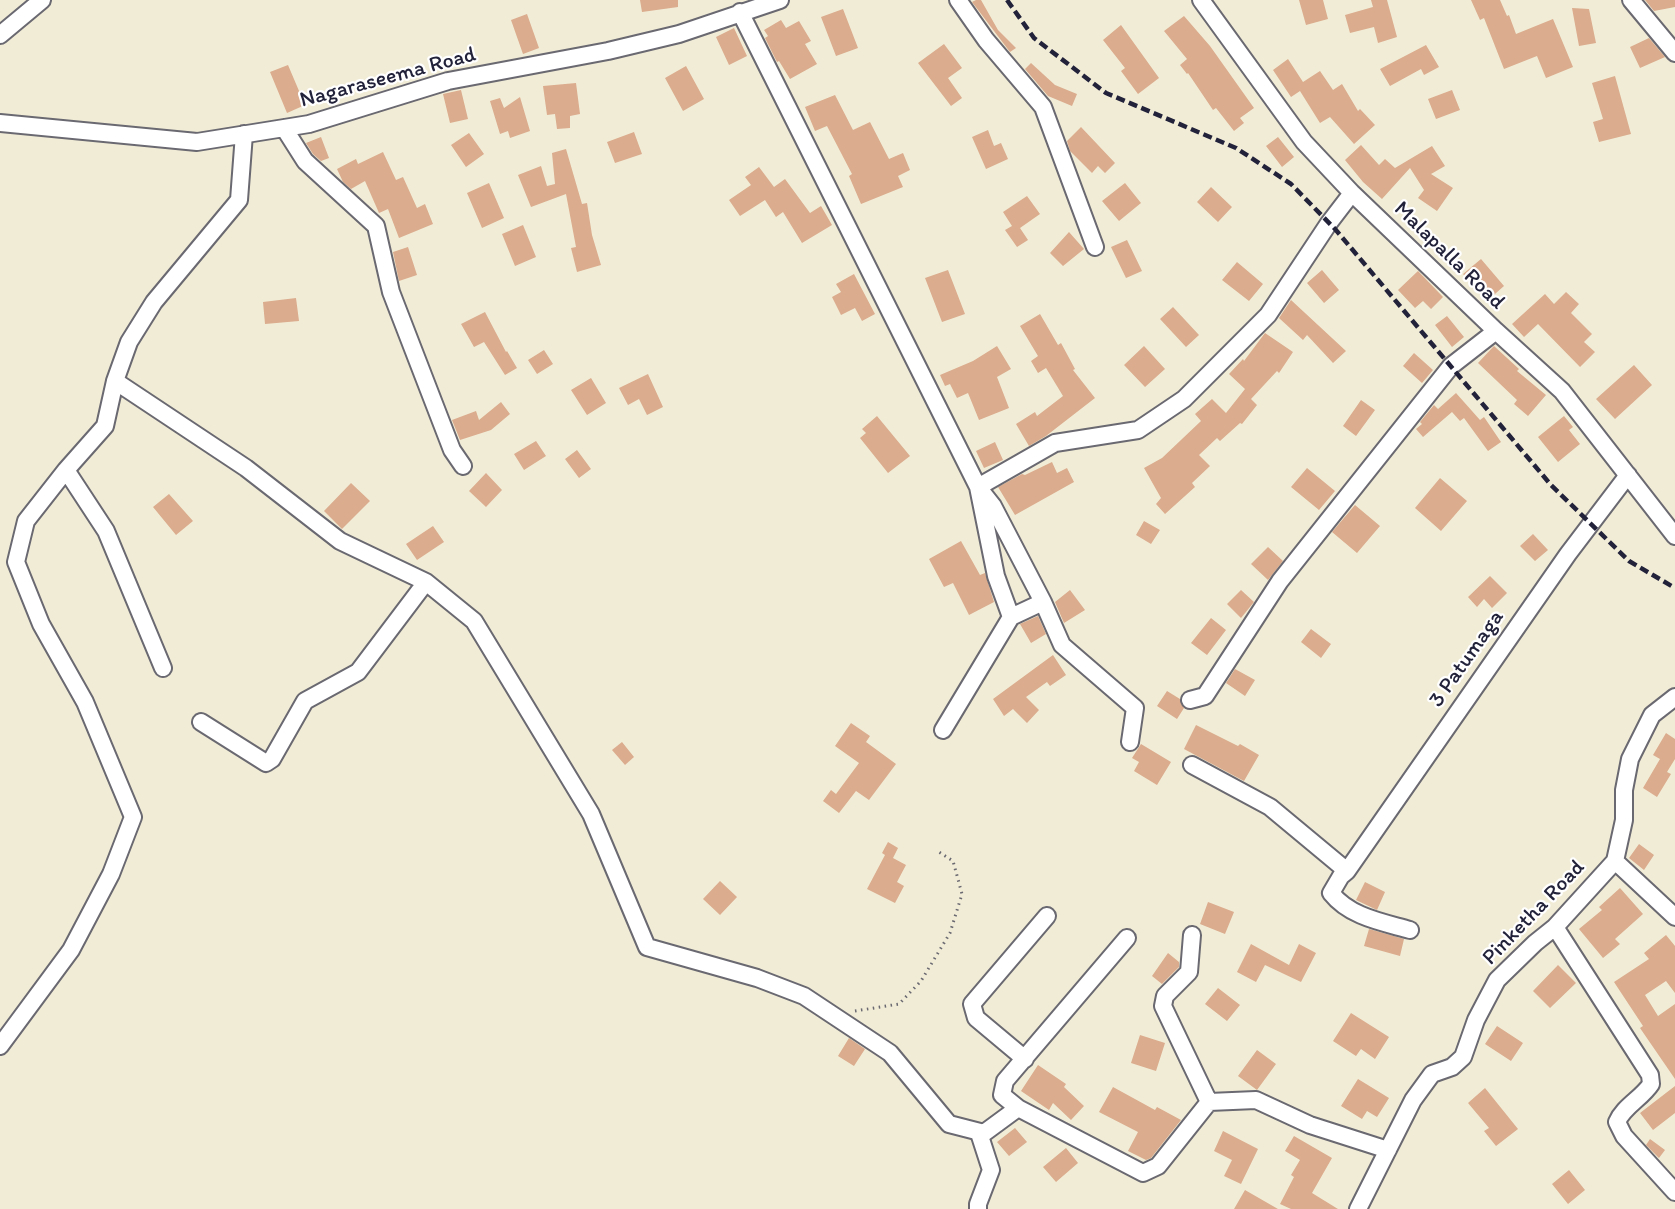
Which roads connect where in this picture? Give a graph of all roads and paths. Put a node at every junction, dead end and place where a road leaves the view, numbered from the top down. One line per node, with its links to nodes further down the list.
1 (42, 0): 7 (street)
2 (780, 0): 6 (street, Nagaraseema Road)
3 (958, 0): 13 (street)
4 (1201, 0): 12 (street, Malapalla Road)
5 (1632, 0): 8 (street)
6 (740, 12): 10 (street, Nagaraseema Road); 19 (street)
7 (0, 34)
8 (1675, 53)
9 (0, 123): 11 (street, Nagaraseema Road)
10 (284, 128): 11 (street, Nagaraseema Road); 16 (street)
11 (244, 134): 15 (street)
12 (1352, 193): 14 (street, Malapalla Road); 19 (street)
13 (1095, 247)
14 (1496, 331): 18 (street, Malapalla Road); 26 (street)
15 (115, 381): 17 (street); 21 (street)
16 (463, 466)
17 (66, 470): 24 (street); 41 (street)
18 (1628, 476): 20 (street, Malapalla Road); 33 (street, 3 Patumaga)
19 (978, 487): 22 (street); 23 (street)
20 (1675, 536)
21 (426, 582): 27 (street); 40 (street)
22 (1043, 603): 23 (street); 29 (street)
23 (1011, 617): 28 (street)
24 (163, 669)
25 (1675, 697): 32 (street, Pinketha Road)
26 (1190, 700)
27 (201, 722)
28 (943, 730)
29 (1130, 742)
30 (1192, 765): 33 (street)
31 (939, 852): 40 (path)
32 (1615, 861): 35 (street); 36 (street, Pinketha Road)
33 (1347, 871): 37 (street, 3 Patumaga)
34 (1047, 916): 42 (street)
35 (1675, 917)
36 (1555, 927): 46 (street, Pinketha Road); 47 (street)
37 (1410, 930)
38 (1192, 934): 43 (street)
39 (1127, 938): 42 (street)
40 (829, 1014): 45 (street)
41 (0, 1046)
42 (1025, 1059): 44 (street)
43 (1209, 1102): 44 (street); 46 (street)
44 (1018, 1108): 45 (street)
45 (979, 1133): 48 (street)
46 (1388, 1150): 49 (street, Pinketha Road)
47 (1675, 1192)
48 (978, 1209)
49 (1358, 1209)

